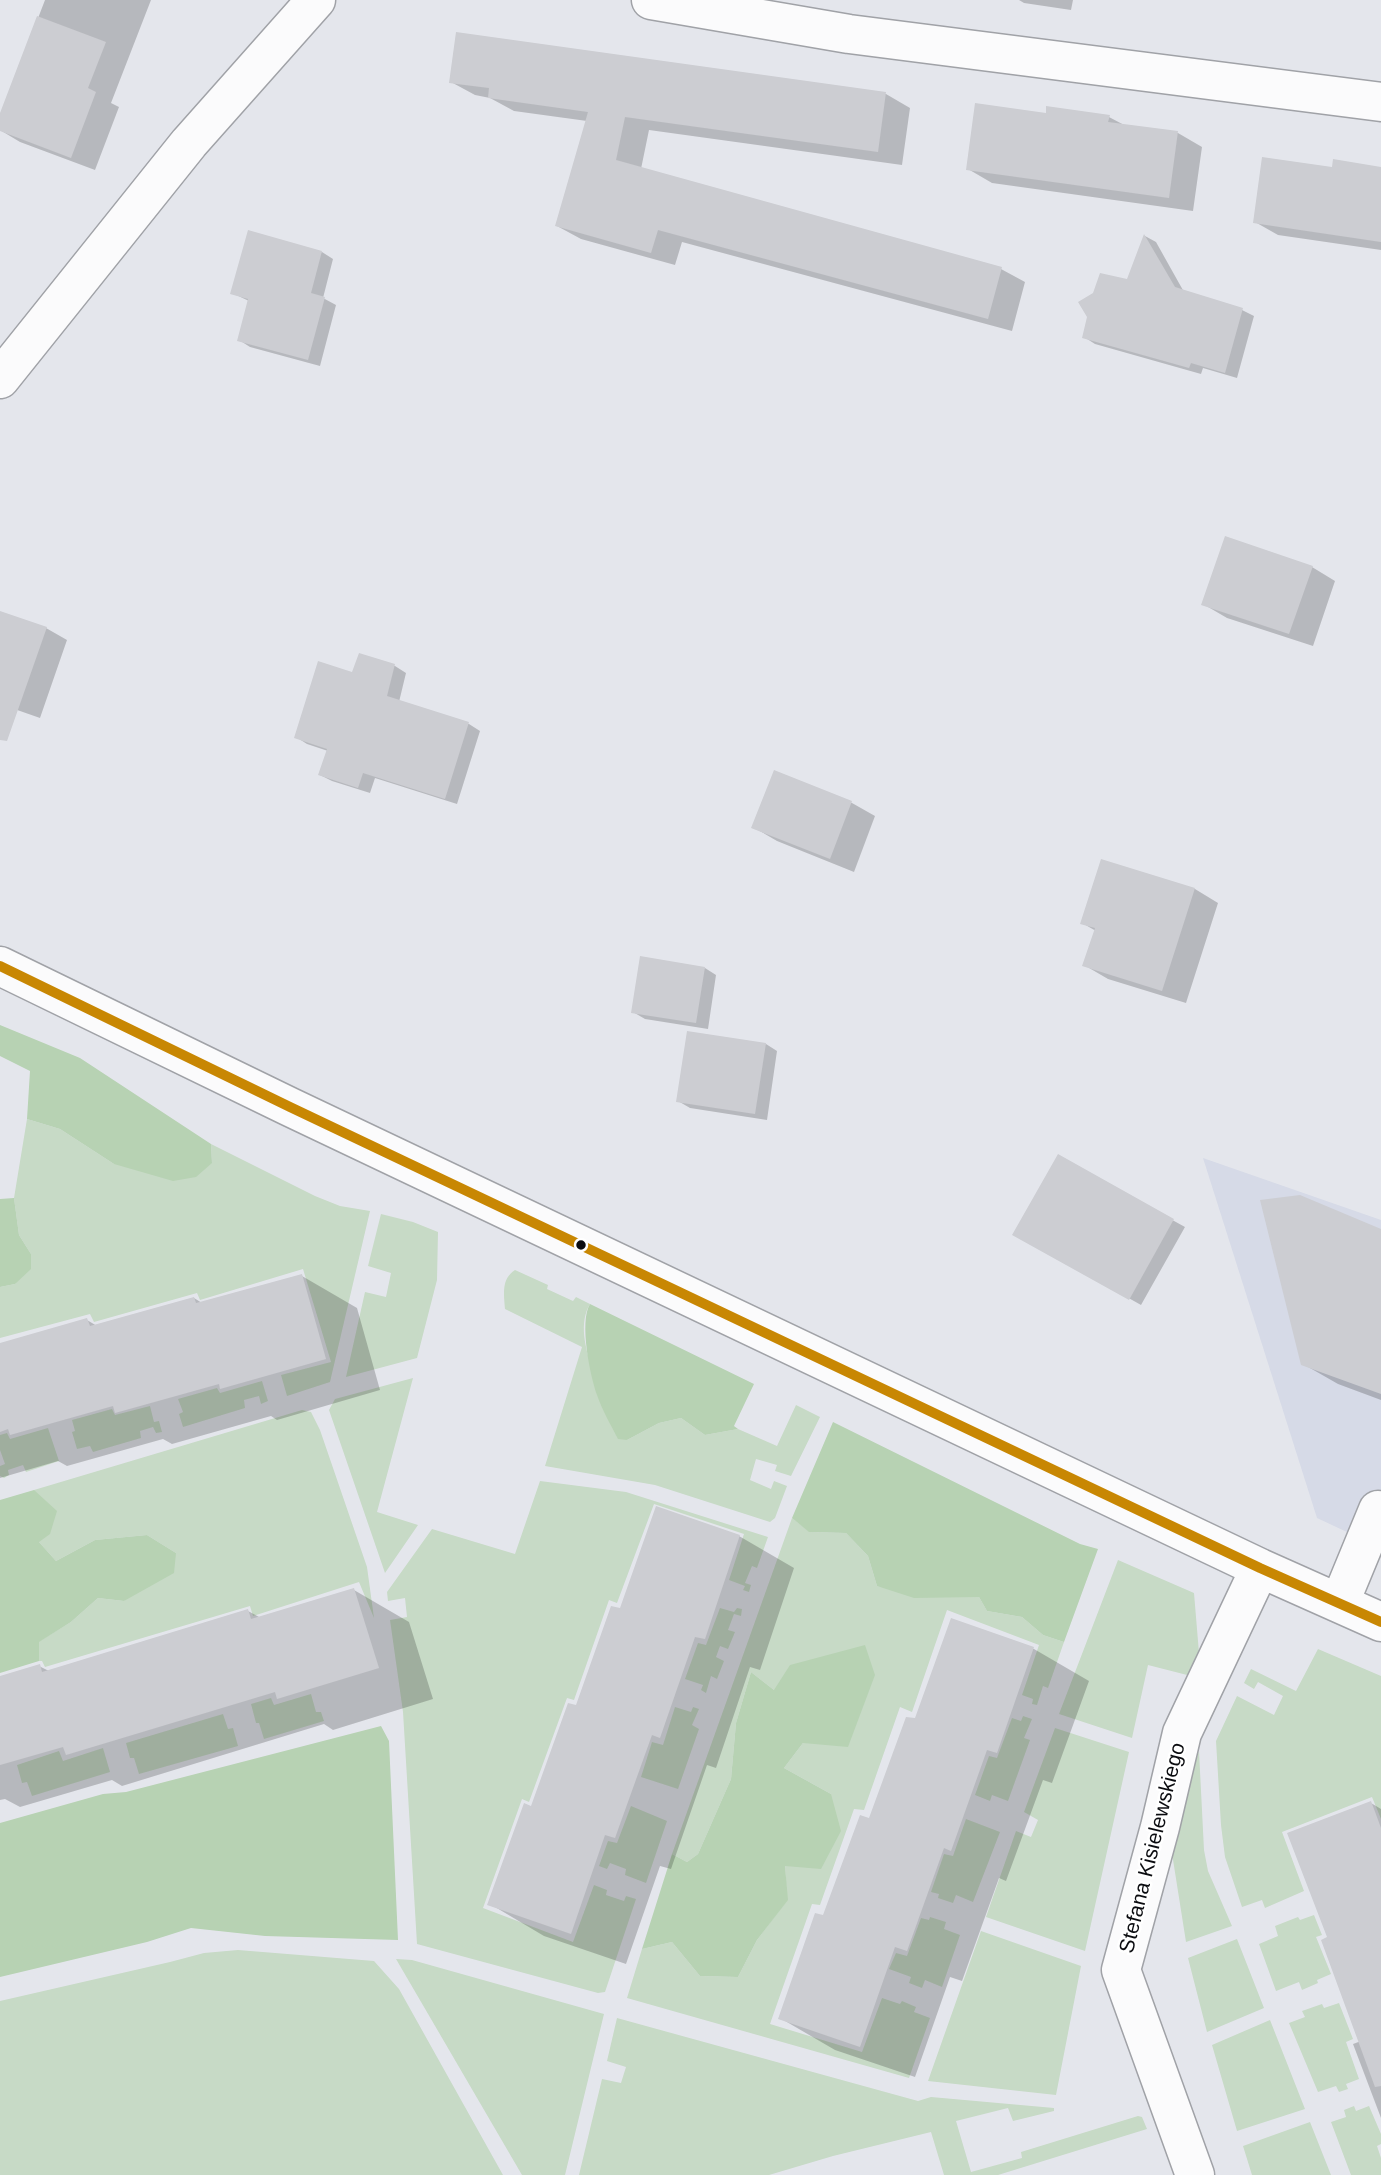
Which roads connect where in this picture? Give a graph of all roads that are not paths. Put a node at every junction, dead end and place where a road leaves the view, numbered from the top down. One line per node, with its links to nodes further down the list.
1 (316, 0): 4 (street)
2 (652, 0): 3 (street)
3 (1381, 102)
4 (0, 379)
5 (0, 965): 7 (street)
6 (1378, 1510): 8 (street)
7 (1260, 1568): 8 (street); 10 (street, Stefana Kisielewskiego)
8 (1340, 1602): 9 (street)
9 (1381, 1622)
10 (1195, 2175)

